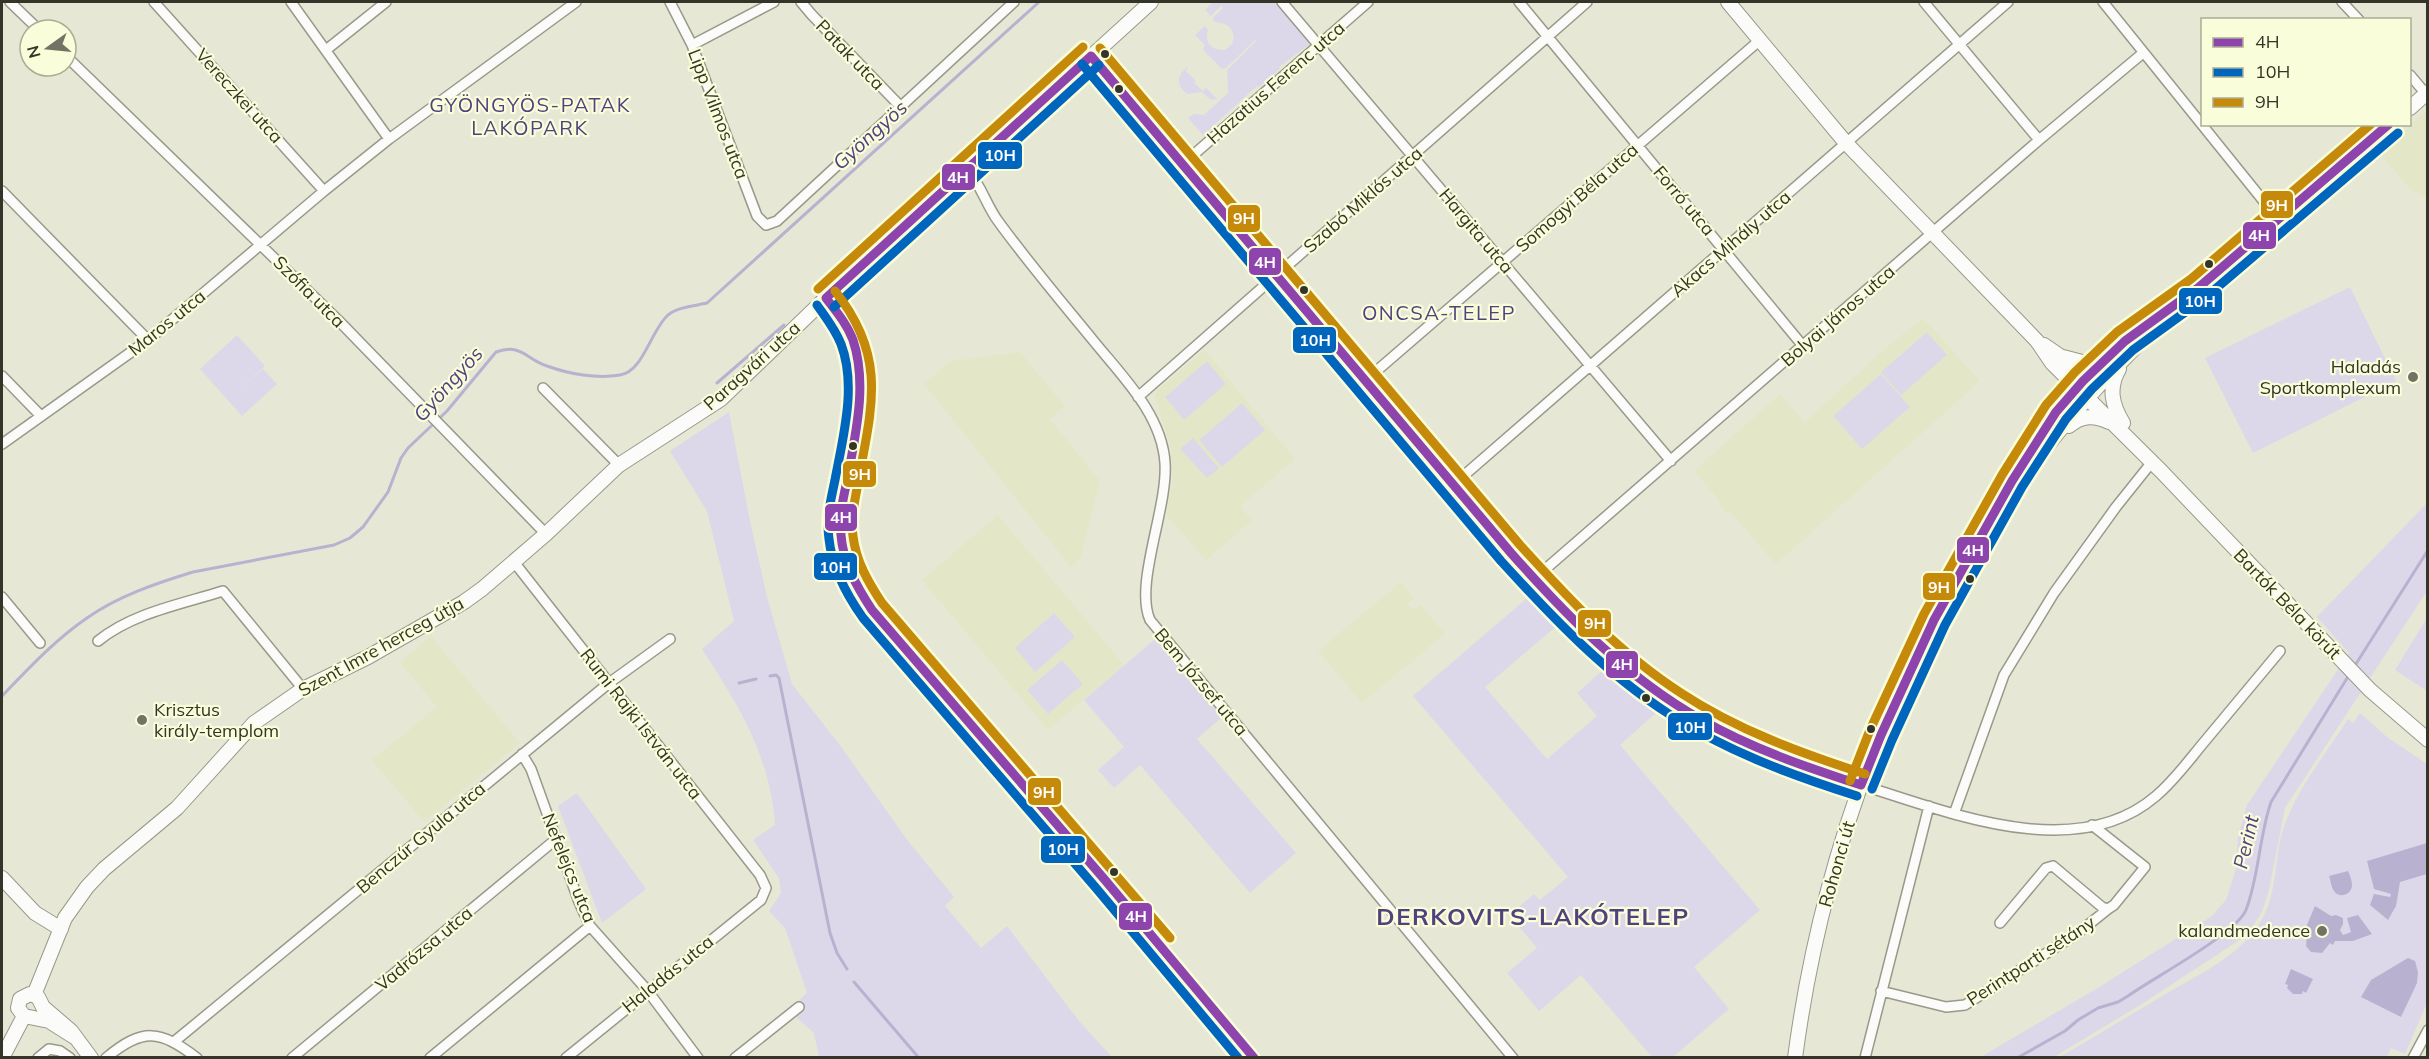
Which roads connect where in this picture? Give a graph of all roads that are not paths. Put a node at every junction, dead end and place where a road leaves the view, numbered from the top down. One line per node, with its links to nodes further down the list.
1 (10, 2): 20 (street)
2 (154, 2): 46 (street, Vereczkei utca)
3 (291, 2): 27 (street)
4 (386, 2): 27 (street)
5 (576, 2): 38 (street, Maros utca)
6 (670, 2): 25 (street, Lipp Vilmos utca)
7 (774, 2): 25 (street)
8 (801, 2): 34 (street, Patak utca)
9 (1014, 2): 34 (street)
10 (1151, 2): 29 (street, Paragvári utca)
11 (1282, 2): 26 (street, Hargita utca)
12 (1368, 2): 26 (street, Hazatius Ferenc utca)
13 (1519, 2): 22 (street, Forró utca)
14 (1587, 2): 22 (street, Szabó Miklós utca)
15 (1728, 2): 23 (street, Bartók Béla körút)
16 (1924, 2): 24 (street)
17 (2008, 2): 24 (street, Akacs Mihály utca)
18 (2103, 2): 28 (street)
19 (2342, 2): 21 (street)
20 (27, 18)
21 (2357, 18)
22 (1549, 37): 41 (street, Forró utca); 42 (street, Szabó Miklós utca)
23 (1760, 40): 40 (street, Bartók Béla körút); 41 (street, Somogyi Béla utca)
24 (1959, 44): 39 (street); 40 (street, Akacs Mihály utca)
25 (692, 45): 34 (street, Lipp Vilmos utca)
26 (1319, 45): 42 (street, Hargita utca); 43 (street, Hazatius Ferenc utca)
27 (326, 50): 38 (street)
28 (2143, 53): 35 (street); 39 (street, Bolyai János utca)
29 (1091, 56): 43 (street); 44 (street, Paragvári utca)
30 (78, 68): 49 (street, Szófia utca)
31 (2411, 77): 32 (street)
32 (2427, 93): 33 (street)
33 (2411, 106)
34 (901, 107)
35 (2201, 124)
36 (2202, 126): 47 (street)
37 (2388, 126): 47 (street, Rohonci út)
38 (389, 139): 46 (street, Maros utca)
39 (2039, 140): 48 (street, Bolyai János utca)
40 (1846, 143): 48 (street, Bartók Béla körút); 50 (street, Akacs Mihály utca)
41 (1638, 145): 50 (street, Forró utca); 51 (street, Somogyi Béla utca)
42 (1413, 156): 51 (street, Hargita utca); 52 (street, Szabó Miklós utca)
43 (1183, 164): 52 (street)
44 (967, 170): 54 (street, Paragvári utca); 65 (street, Bem József utca)
45 (2, 191): 55 (street)
46 (324, 191): 49 (street, Maros utca)
47 (2278, 219): 53 (street, Rohonci út)
48 (1933, 234): 56 (street, Bolyai János utca); 58 (street, Bartók Béla körút)
49 (262, 245): 55 (street, Maros utca); 77 (street, Szófia utca)
50 (1724, 250): 56 (street, Forró utca); 60 (street, Akacs Mihály utca)
51 (1503, 262): 60 (street, Hargita utca); 62 (street, Somogyi Béla utca)
52 (1277, 275): 62 (street); 65 (street, Szabó Miklós utca)
53 (2198, 288): 57 (street, Rohonci út); 59 (street, Rohonci út)
54 (826, 298): 67 (street, Paragvári utca); 119 (street)
55 (148, 340): 68 (street, Maros utca)
56 (1803, 346): 72 (street, Bolyai János utca)
57 (2128, 355): 64 (street, Rohonci út); 69 (street)
58 (2056, 360): 59 (street); 64 (street, Bartók Béla körút); 66 (street)
59 (2104, 360): 64 (street, Rohonci út)
60 (1590, 366): 72 (street, Hargita utca); 75 (street, Akacs Mihály utca)
61 (2, 376): 68 (street)
62 (1366, 380): 75 (street)
63 (543, 388): 74 (street)
64 (2085, 390): 66 (street, Rohonci út); 69 (street, Bartók Béla körút); 71 (street, Rohonci út)
65 (1138, 397): 120 (street, Bem József utca)
66 (2056, 412): 76 (street, Rohonci út)
67 (699, 415): 74 (street, Szent Imre herceg útja)
68 (41, 416): 70 (street, Maros utca)
69 (2117, 423): 71 (street); 73 (street, Bartók Béla körút)
70 (2, 444)
71 (2037, 460): 76 (street, Rohonci út)
72 (1671, 461): 79 (street, Bolyai János utca)
73 (2152, 462): 87 (street, Bartók Béla körút); 91 (street)
74 (619, 465): 77 (street, Szent Imre herceg útja)
75 (1453, 485): 79 (street)
76 (1992, 519): 89 (street, Rohonci út)
77 (546, 534): 78 (street, Szent Imre herceg útja)
78 (514, 562): 85 (street, Rumi Rajki István utca); 86 (street, Szent Imre herceg útja)
79 (1534, 579): 89 (street)
80 (2, 597): 83 (street)
81 (670, 639): 85 (street, Benczúr Gyula utca)
82 (98, 641): 86 (street)
83 (40, 643)
84 (2280, 651): 92 (street)
85 (609, 683): 88 (street, Benczúr Gyula utca); 95 (street, Rumi Rajki István utca)
86 (303, 689): 99 (street, Szent Imre herceg útja)
87 (2427, 740)
88 (522, 754): 93 (street, Nefelejcs utca); 107 (street, Benczúr Gyula utca)
89 (1861, 785): 90 (street); 121 (street, Rohonci út)
90 (1929, 806): 91 (street); 101 (street)
91 (1954, 814): 92 (street)
92 (2091, 825): 96 (street, Perintparti sétány)
93 (555, 840): 98 (street, Nefelejcs utca); 114 (street, Vadrózsa utca)
94 (2, 878): 99 (street)
95 (766, 888): 100 (street, Haladás utca)
96 (2108, 909): 97 (street); 101 (street, Perintparti sétány)
97 (2000, 923)
98 (590, 926): 100 (street, Nefelejcs utca); 115 (street)
99 (61, 929): 102 (street, Szent Imre herceg útja)
100 (647, 990): 116 (street, Haladás utca); 117 (street, Nefelejcs utca)
101 (1881, 991): 122 (street)
102 (38, 1000): 104 (street, Szent Imre herceg útja); 104 (street, Szent Imre herceg útja); 106 (street)
103 (799, 1007): 118 (street)
104 (29, 1017): 106 (street); 108 (street, Szent Imre herceg útja)
105 (2427, 1030): 123 (street)
106 (76, 1038): 111 (street)
107 (175, 1041): 112 (street); 113 (street)
108 (2, 1058)
109 (38, 1058): 110 (street)
110 (70, 1058)
111 (92, 1058)
112 (106, 1058)
113 (197, 1058)
114 (292, 1058)
115 (430, 1058)
116 (566, 1058)
117 (698, 1058)
118 (735, 1058)
119 (1254, 1058)
120 (1513, 1058)
121 (1795, 1058)
122 (1865, 1058)
123 (2413, 1058)

